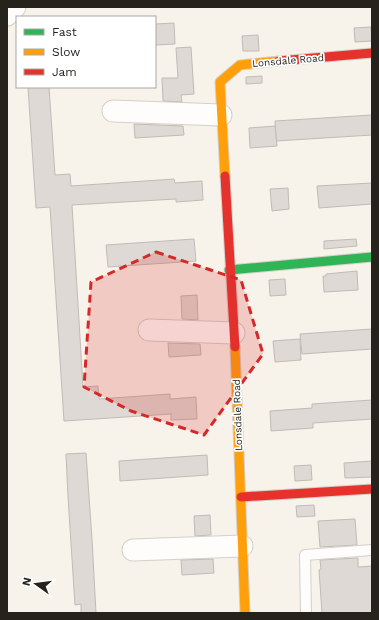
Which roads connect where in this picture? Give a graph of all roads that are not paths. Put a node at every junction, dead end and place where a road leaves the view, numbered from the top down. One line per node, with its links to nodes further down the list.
1 (15, 7): 2 (street)
2 (7, 15)
3 (372, 53): 5 (street, Lonsdale Road)
4 (113, 111): 5 (street)
5 (221, 115): 7 (street, Lonsdale Road)
6 (372, 257): 7 (street)
7 (230, 270): 9 (street, Lonsdale Road)
8 (149, 330): 9 (street)
9 (234, 333): 11 (street, Lonsdale Road)
10 (372, 489): 11 (street)
11 (241, 497): 12 (street, Lonsdale Road)
12 (242, 546): 13 (street); 15 (street, Lonsdale Road)
13 (133, 550)
14 (372, 550): 16 (lane)
15 (245, 613)
16 (306, 613)

